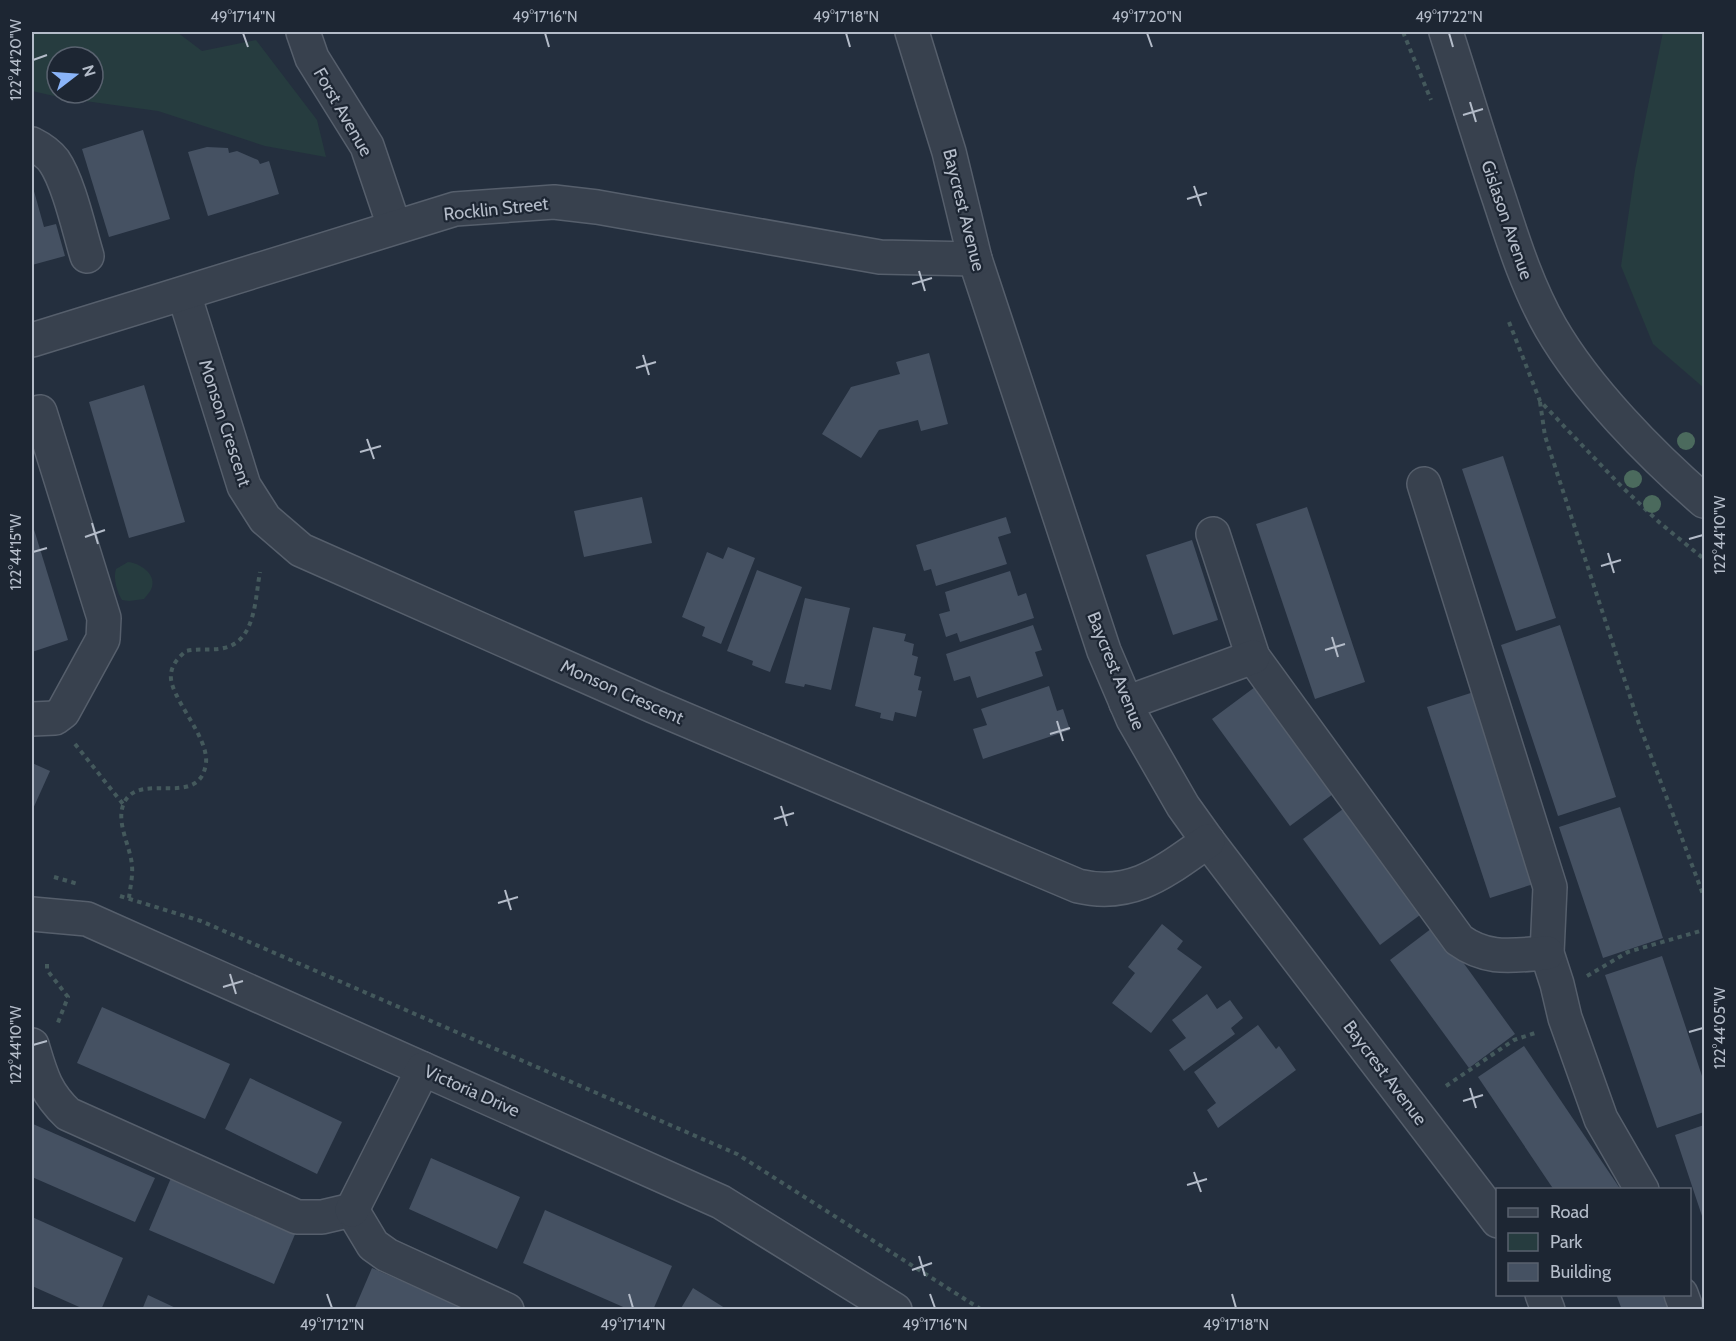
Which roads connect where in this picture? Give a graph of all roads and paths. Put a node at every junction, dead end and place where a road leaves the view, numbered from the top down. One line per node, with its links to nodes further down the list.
1 (303, 32): 5 (street, Forst Avenue)
2 (912, 32): 7 (street, Baycrest Avenue)
3 (1446, 32): 13 (street, Gislason Avenue)
4 (32, 144): 6 (street)
5 (394, 226): 7 (street, Rocklin Street); 8 (street, Rocklin Street)
6 (87, 256)
7 (975, 259): 17 (street, Baycrest Avenue)
8 (184, 294): 9 (street, Rocklin Street); 20 (street, Monson Crescent)
9 (32, 340)
10 (1540, 401): 24 (path)
11 (40, 412): 18 (street)
12 (1424, 484): 28 (street)
13 (1704, 501)
14 (1213, 534): 16 (street)
15 (260, 572): 19 (path)
16 (1253, 657): 17 (street); 28 (street)
17 (1126, 703): 20 (street, Baycrest Avenue)
18 (43, 718): 19 (path)
19 (123, 804): 25 (path)
20 (1208, 841): 37 (street, Baycrest Avenue)
21 (54, 877): 22 (path)
22 (85, 886)
23 (116, 895): 25 (path)
24 (1704, 897)
25 (129, 898): 40 (path)
26 (32, 914): 33 (street, Victoria Drive)
27 (1704, 930): 30 (path)
28 (1547, 953): 30 (street)
29 (47, 964): 31 (path)
30 (1557, 984): 35 (street)
31 (44, 1040): 36 (street)
32 (1508, 1044): 34 (path)
33 (423, 1069): 36 (street); 39 (street, Victoria Drive)
34 (1446, 1086)
35 (1641, 1188)
36 (352, 1210): 38 (street)
37 (1496, 1220)
38 (507, 1310)
39 (895, 1310)
40 (982, 1310)

